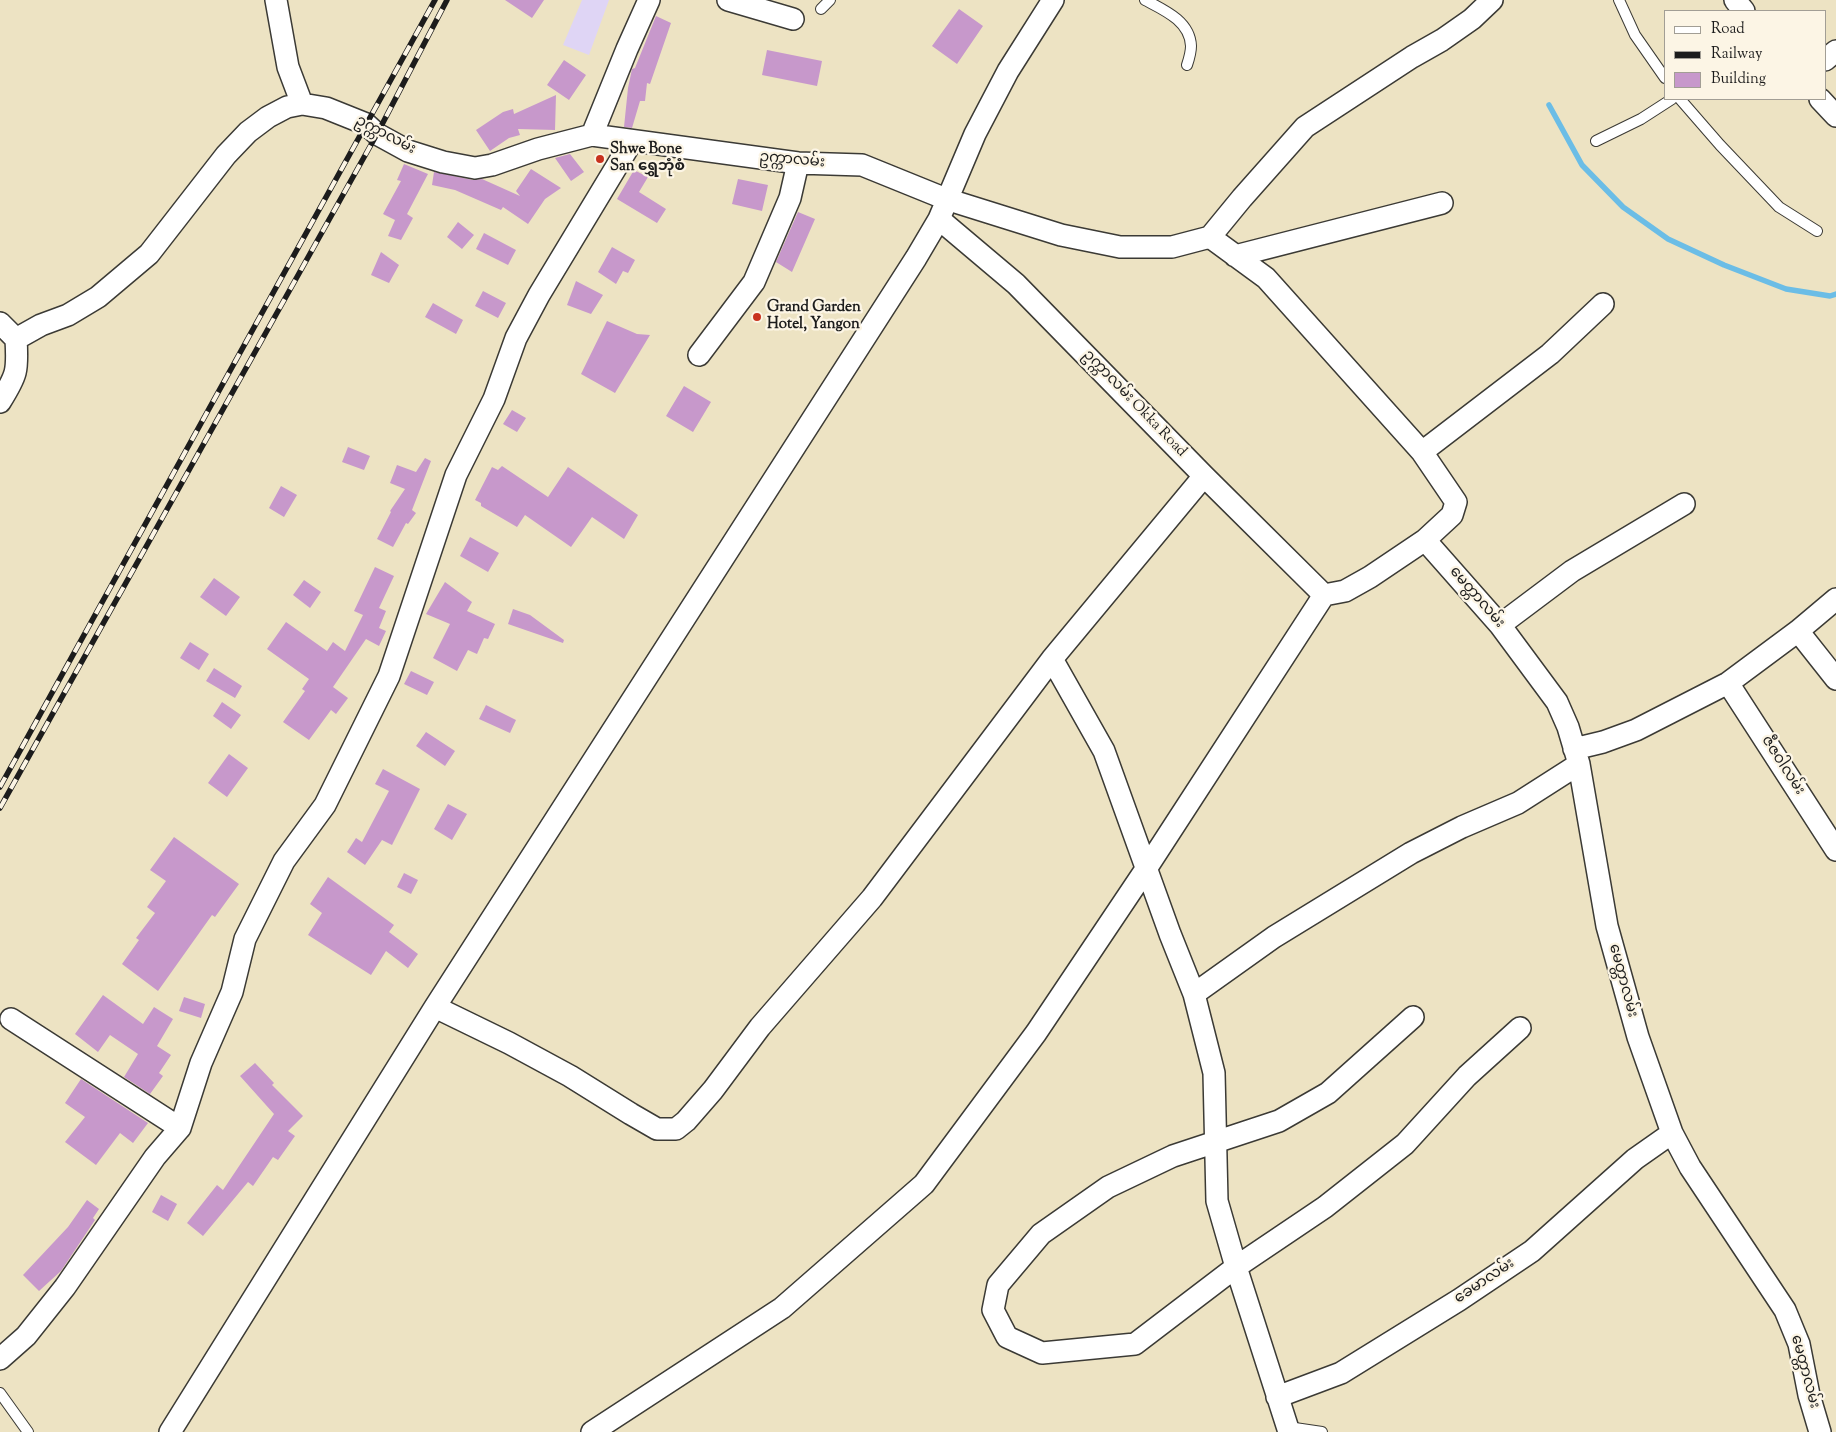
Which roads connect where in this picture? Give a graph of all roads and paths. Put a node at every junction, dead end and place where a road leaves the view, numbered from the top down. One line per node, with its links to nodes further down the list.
1 (276, 0): 20 (street)
2 (648, 0): 22 (street)
3 (728, 0): 12 (street)
4 (830, 0): 10 (lane)
5 (1053, 0): 26 (street)
6 (1145, 0): 15 (lane)
7 (1492, 0): 30 (street)
8 (1619, 0): 16 (lane)
9 (1735, 0): 11 (street)
10 (821, 9)
11 (1743, 10)
12 (793, 19)
13 (1836, 51): 14 (street)
14 (1826, 59)
15 (1187, 65)
16 (1664, 77)
17 (1670, 100): 24 (lane)
18 (1681, 100): 29 (lane)
19 (1821, 100): 21 (street)
20 (302, 104): 22 (street, ဥက္ကာလမ်း); 34 (street, ဥက္ကာလမ်း)
21 (1836, 116)
22 (592, 135): 23 (street, ဥက္ကာလမ်း)
23 (632, 141): 25 (street, ဥက္ကာလမ်း); 56 (street)
24 (1596, 141)
25 (798, 163): 26 (street, ဥက္ကာလမ်း); 35 (street)
26 (946, 199): 28 (street); 30 (street, ဥက္ကာလမ်း)
27 (1442, 203): 31 (street)
28 (938, 219): 38 (street, ဥက္ကာလမ်း Okka Road); 52 (street)
29 (1817, 230)
30 (1210, 237): 31 (street)
31 (1235, 256): 37 (street)
32 (1603, 304): 37 (street)
33 (0, 323): 34 (street)
34 (16, 339): 36 (street)
35 (699, 355)
36 (0, 402)
37 (1422, 452): 40 (street)
38 (1204, 476): 41 (street, ဥက္ကာလမ်း Okka Road); 45 (street)
39 (1684, 504): 43 (street)
40 (1425, 540): 41 (street); 43 (street, မေတ္တာလမ်း)
41 (1324, 595): 50 (street)
42 (1836, 599): 44 (street)
43 (1500, 626): 48 (street, မေတ္တာလမ်း)
44 (1798, 631): 46 (street); 47 (street)
45 (1052, 659): 50 (street); 52 (street)
46 (1836, 678)
47 (1728, 683): 48 (street); 49 (street, ဇီဇဝါလမ်း)
48 (1577, 756): 51 (street); 57 (street, မေတ္တာလမ်း)
49 (1836, 850)
50 (1146, 869): 51 (street); 66 (street)
51 (1194, 994): 58 (street)
52 (435, 1007): 65 (street)
53 (1413, 1017): 58 (street)
54 (11, 1019): 56 (street)
55 (1520, 1028): 59 (street)
56 (180, 1128): 60 (street)
57 (1672, 1133): 62 (street, ခေမာလမ်း); 68 (street, မေတ္တာလမ်း)
58 (1214, 1143): 59 (street); 59 (street)
59 (1236, 1267): 62 (street)
60 (0, 1359)
61 (0, 1393): 64 (lane)
62 (1277, 1397): 63 (street)
63 (1289, 1430): 67 (lane)
64 (28, 1432)
65 (170, 1432)
66 (592, 1432)
67 (1322, 1432)
68 (1820, 1432)

